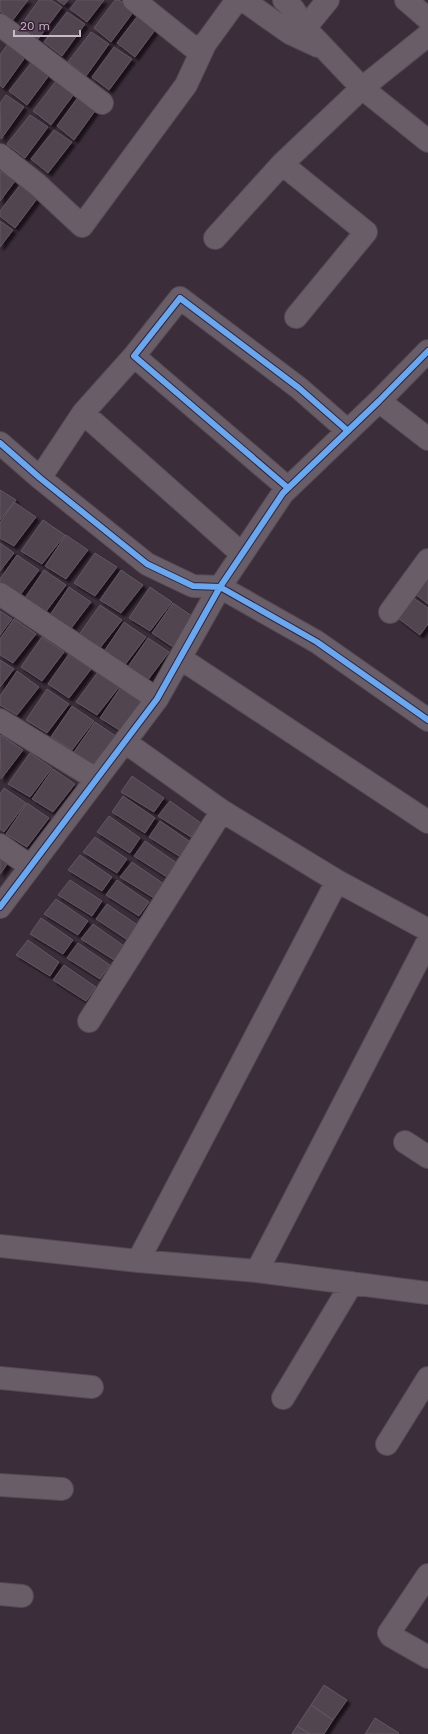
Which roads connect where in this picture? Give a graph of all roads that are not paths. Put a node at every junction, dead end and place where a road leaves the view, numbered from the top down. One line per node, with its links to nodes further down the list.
1 (134, 0): 11 (street)
2 (237, 0): 11 (street)
3 (243, 0): 12 (street)
4 (284, 0): 9 (street)
5 (328, 0): 9 (street)
6 (406, 0): 7 (street)
7 (428, 19)
8 (0, 25): 14 (street)
9 (305, 28): 12 (street)
10 (428, 35): 13 (street)
11 (205, 44): 16 (street)
12 (323, 48): 13 (street)
13 (362, 88): 15 (street); 17 (street)
14 (102, 104)
15 (428, 141)
16 (0, 155)
17 (282, 164): 18 (street); 19 (street)
18 (215, 238)
19 (296, 317)
20 (428, 351): 22 (street)
21 (134, 356): 23 (street); 24 (street); 28 (street)
22 (379, 401): 24 (street); 25 (street)
23 (83, 413): 27 (street); 29 (street)
24 (348, 431): 28 (street)
25 (428, 439)
26 (0, 443): 27 (street)
27 (40, 478): 31 (street)
28 (288, 488): 29 (street)
29 (242, 554): 31 (street)
30 (428, 560): 33 (street)
31 (220, 587): 34 (street); 37 (street)
32 (0, 594): 35 (street)
33 (390, 612)
34 (180, 658): 35 (street); 41 (street)
35 (157, 699): 38 (street)
36 (0, 720): 39 (street)
37 (428, 720)
38 (125, 742): 39 (street); 40 (street)
39 (96, 779): 43 (street)
40 (222, 811): 44 (street); 48 (street)
41 (428, 822)
42 (0, 845): 43 (street)
43 (30, 866): 45 (street)
44 (337, 881): 46 (street); 52 (street)
45 (0, 907)
46 (428, 930)
47 (428, 941): 53 (street)
48 (89, 1021)
49 (405, 1142): 50 (street)
50 (428, 1157)
51 (0, 1246): 52 (street)
52 (138, 1261): 53 (street)
53 (257, 1271): 54 (street)
54 (352, 1283): 55 (street); 59 (street)
55 (428, 1294)
56 (0, 1378): 58 (street)
57 (428, 1378): 60 (street)
58 (92, 1387)
59 (283, 1398)
60 (386, 1444)
61 (0, 1485): 62 (street)
62 (62, 1488)
63 (428, 1575): 66 (street)
64 (0, 1594): 65 (street)
65 (22, 1596)
66 (428, 1657)

